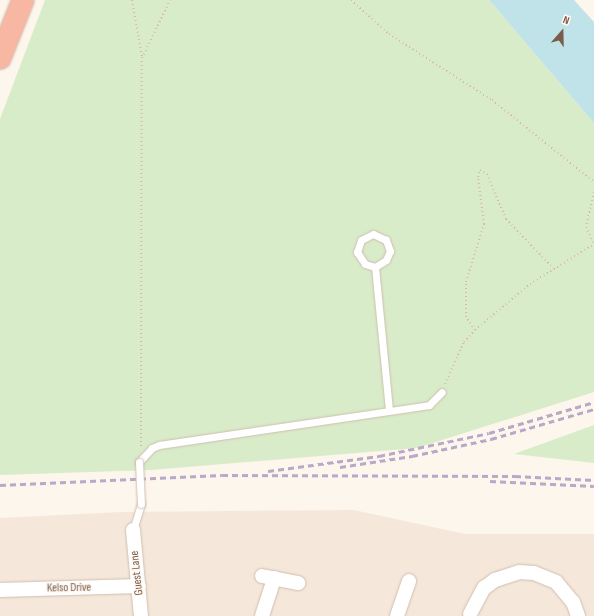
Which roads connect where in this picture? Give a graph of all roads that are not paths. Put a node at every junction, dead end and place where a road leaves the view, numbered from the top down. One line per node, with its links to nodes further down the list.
1 (23, 0): 2 (highway)
2 (0, 58)
3 (375, 267): 3 (lane); 5 (lane)
4 (442, 392): 5 (lane)
5 (389, 410): 6 (lane, bridge)
6 (133, 530): 9 (street, Guest Lane)
7 (409, 581): 14 (street)
8 (298, 583): 13 (street)
9 (139, 586): 10 (street, Kelso Drive); 12 (street, Guest Lane)
10 (0, 590)
11 (469, 615): 15 (street)
12 (142, 616)
13 (262, 616)
14 (397, 616)
15 (578, 616)

